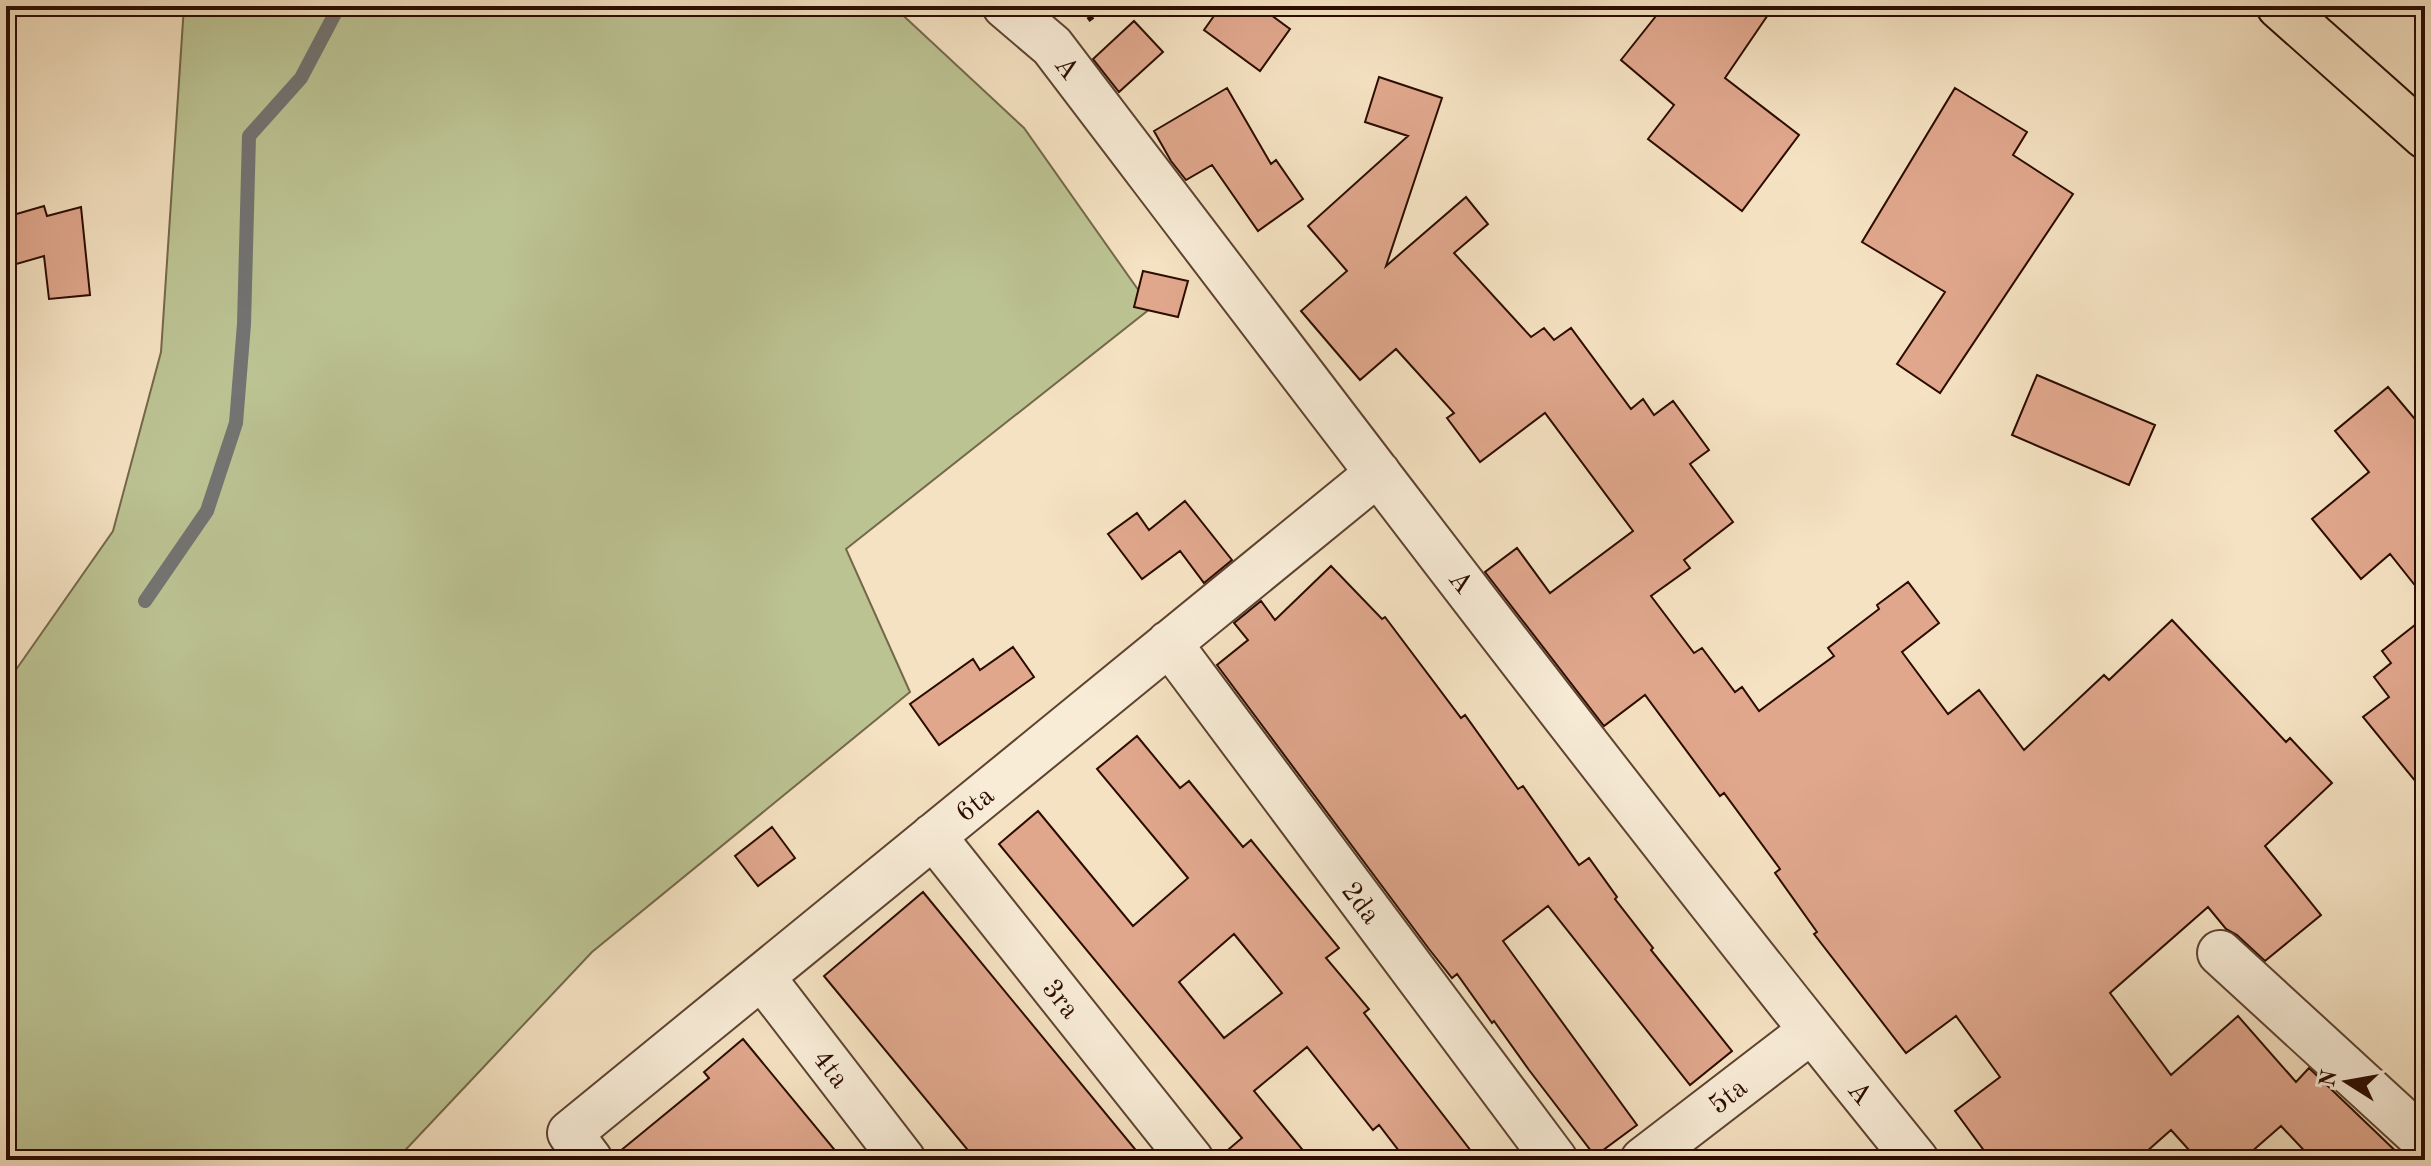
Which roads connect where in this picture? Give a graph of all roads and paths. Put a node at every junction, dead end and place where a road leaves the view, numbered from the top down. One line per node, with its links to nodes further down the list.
1 (1005, 6): 4 (street, A)
2 (2279, 6): 3 (main road)
3 (2425, 136)
4 (1378, 473): 5 (street, 6ta); 9 (street, A)
5 (1169, 643): 6 (street, 6ta); 14 (street, 2da)
6 (933, 836): 8 (street, 6ta); 13 (street, 3ra)
7 (2220, 953): 10 (street)
8 (762, 977): 11 (street, 6ta); 12 (street, 4ta)
9 (1811, 1031): 15 (street, 5ta); 16 (street, A)
10 (2425, 1141)
11 (580, 1147)
12 (903, 1160)
13 (1191, 1160)
14 (1555, 1160)
15 (1643, 1160)
16 (1916, 1160)

